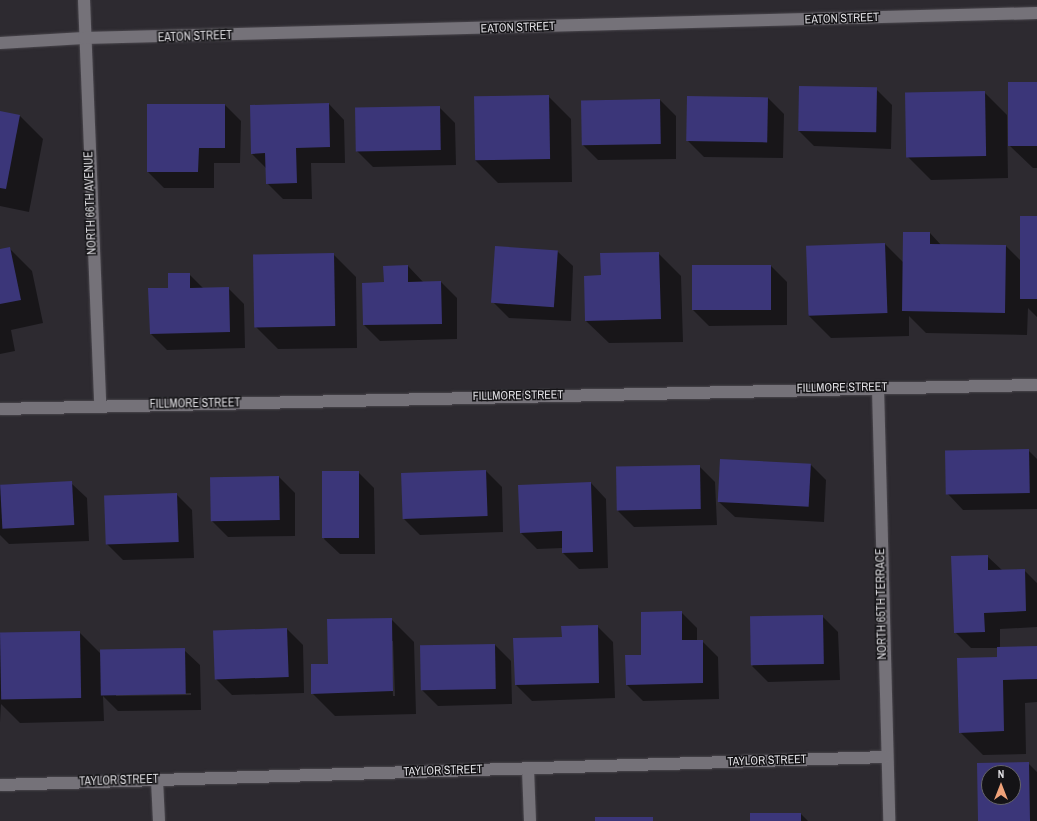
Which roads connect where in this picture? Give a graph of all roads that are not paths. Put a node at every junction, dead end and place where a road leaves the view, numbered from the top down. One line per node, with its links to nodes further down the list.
1 (84, 0): 3 (street, NORTH 66TH AVENUE)
2 (1037, 13): 3 (street, EATON STREET)
3 (84, 38): 4 (street, EATON STREET); 7 (street, NORTH 66TH AVENUE)
4 (0, 43)
5 (1037, 385): 6 (street, FILLMORE STREET)
6 (878, 388): 7 (street, FILLMORE STREET); 9 (street, NORTH 65TH TERRACE)
7 (100, 406): 8 (street, FILLMORE STREET)
8 (0, 409)
9 (886, 758): 10 (street, TAYLOR STREET); 15 (street, NORTH 65TH TERRACE)
10 (528, 769): 11 (street, TAYLOR STREET); 14 (street)
11 (157, 780): 12 (street, TAYLOR STREET); 13 (street)
12 (0, 785)
13 (158, 821)
14 (530, 821)
15 (889, 821)

